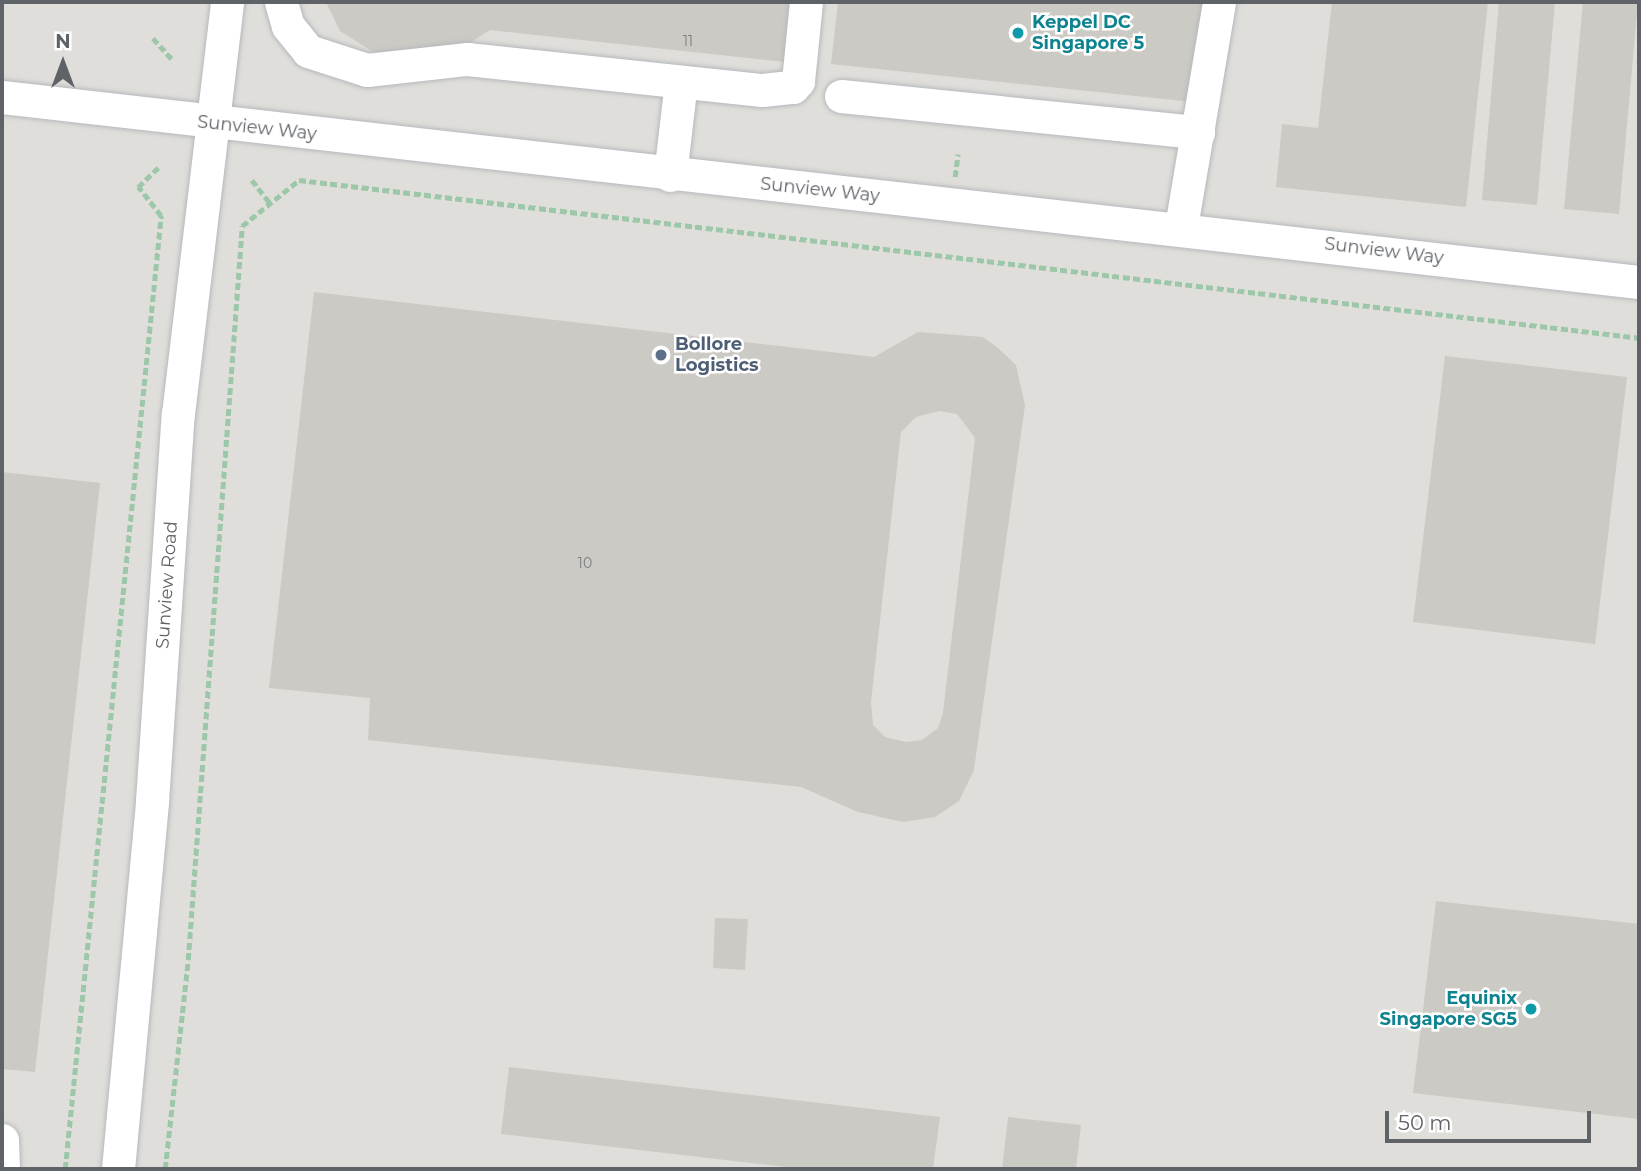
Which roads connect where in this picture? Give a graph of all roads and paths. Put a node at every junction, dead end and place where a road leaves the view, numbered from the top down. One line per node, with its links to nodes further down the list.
1 (227, 2): 10 (street, Sunview Road)
2 (281, 2): 7 (street)
3 (806, 2): 7 (street)
4 (1219, 2): 11 (street)
5 (153, 38): 6 (path)
6 (172, 60)
7 (681, 82): 13 (street)
8 (841, 96): 11 (street)
9 (2, 97): 10 (street, Sunview Way)
10 (214, 123): 13 (street, Sunview Way); 22 (street, Sunview Road)
11 (1198, 132): 16 (street)
12 (158, 168): 21 (path)
13 (670, 174): 16 (street, Sunview Way)
14 (252, 180): 15 (path)
15 (270, 203): 18 (path); 23 (path)
16 (1181, 227): 17 (street, Sunview Way)
17 (1639, 282)
18 (1639, 338)
19 (2, 1140): 20 (street)
20 (3, 1169)
21 (65, 1169)
22 (118, 1169)
23 (165, 1169)

